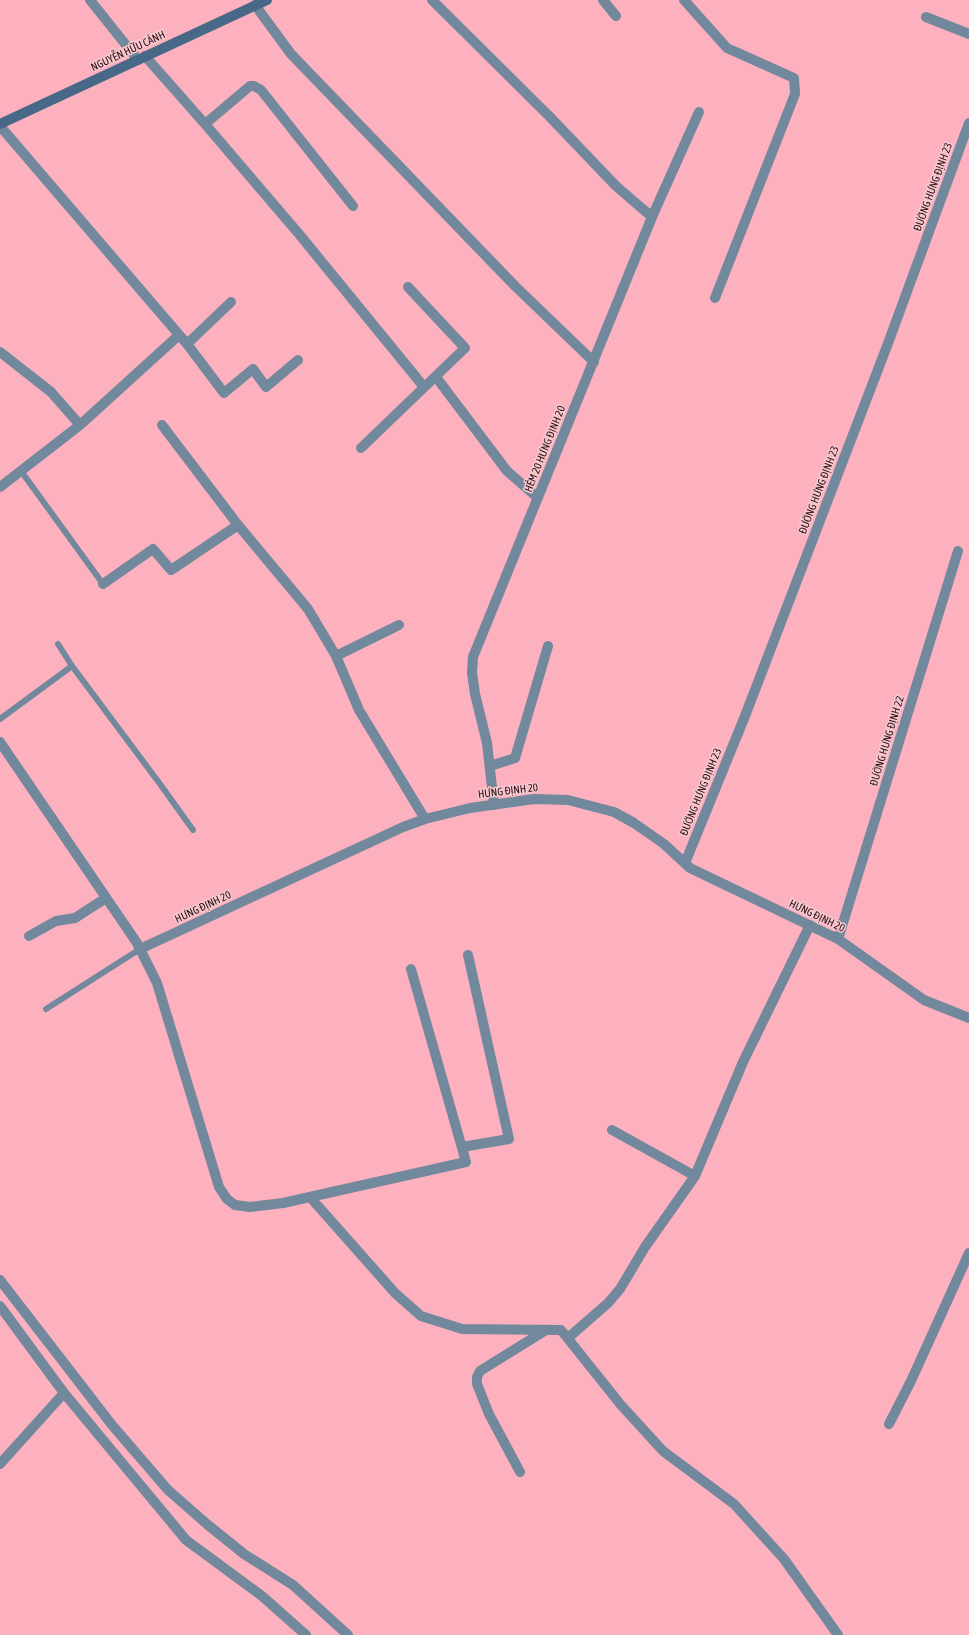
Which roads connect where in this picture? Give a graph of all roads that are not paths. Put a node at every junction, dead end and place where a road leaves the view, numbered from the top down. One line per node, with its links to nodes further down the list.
1 (90, 0): 10 (street)
2 (267, 0): 6 (street, NGUYỄN HỮU CẢNH)
3 (432, 0): 17 (street)
4 (603, 0): 7 (street)
5 (684, 0): 19 (street)
6 (255, 5): 10 (street, NGUYỄN HỮU CẢNH); 25 (street)
7 (616, 16)
8 (926, 17): 9 (street)
9 (969, 34)
10 (141, 58): 13 (street); 14 (street, NGUYỄN HỮU CẢNH)
11 (699, 112): 17 (street, HẺM 20 HƯNG ĐỊNH 20)
12 (969, 123): 15 (street, ĐƯỜNG HƯNG ĐỊNH 23)
13 (205, 124): 16 (street); 27 (street)
14 (0, 125): 21 (street)
15 (965, 149): 48 (street, ĐƯỜNG HƯNG ĐỊNH 23)
16 (353, 206)
17 (652, 217): 25 (street, HẺM 20 HƯNG ĐỊNH 20)
18 (408, 287): 26 (street)
19 (715, 298)
20 (231, 302): 22 (street)
21 (179, 335): 22 (street); 28 (street)
22 (187, 344): 24 (street)
23 (0, 352): 28 (street)
24 (298, 360)
25 (594, 362): 33 (street, HẺM 20 HƯNG ĐỊNH 20)
26 (436, 377): 27 (street); 33 (street)
27 (424, 387): 30 (street)
28 (80, 425): 31 (street)
29 (162, 425): 34 (street)
30 (361, 448)
31 (21, 471): 32 (street); 36 (lane)
32 (0, 487)
33 (538, 498): 44 (street, HẺM 20 HƯNG ĐỊNH 20)
34 (238, 524): 36 (street); 40 (street)
35 (958, 551): 52 (street, ĐƯỜNG HƯNG ĐỊNH 22)
36 (103, 584)
37 (399, 625): 40 (street)
38 (58, 644): 41 (lane)
39 (548, 646): 44 (street)
40 (336, 656): 46 (street)
41 (72, 666): 42 (lane); 47 (lane)
42 (0, 719)
43 (0, 742): 49 (street)
44 (490, 766): 45 (street, HẺM 20 HƯNG ĐỊNH 20)
45 (494, 805): 46 (street, HƯNG ĐỊNH 20); 48 (street, HƯNG ĐỊNH 20)
46 (425, 819): 53 (street, HƯNG ĐỊNH 20)
47 (193, 830)
48 (685, 863): 50 (street, HƯNG ĐỊNH 20)
49 (106, 898): 51 (street); 53 (street)
50 (810, 925): 52 (street, HƯNG ĐỊNH 20); 60 (street)
51 (28, 936)
52 (838, 939): 57 (street, HƯNG ĐỊNH 20)
53 (140, 949): 56 (lane); 61 (street)
54 (468, 955): 59 (street)
55 (411, 969): 59 (street)
56 (46, 1009)
57 (969, 1018)
58 (612, 1130): 60 (street)
59 (462, 1147): 61 (street)
60 (695, 1176): 66 (street)
61 (310, 1197): 65 (street)
62 (969, 1253): 68 (street)
63 (0, 1280): 72 (street)
64 (0, 1306): 67 (street)
65 (546, 1330): 66 (street); 70 (street)
66 (568, 1338): 73 (street)
67 (64, 1393): 69 (street); 71 (street)
68 (889, 1424)
69 (0, 1464)
70 (520, 1472)
71 (306, 1635)
72 (348, 1635)
73 (838, 1635)

